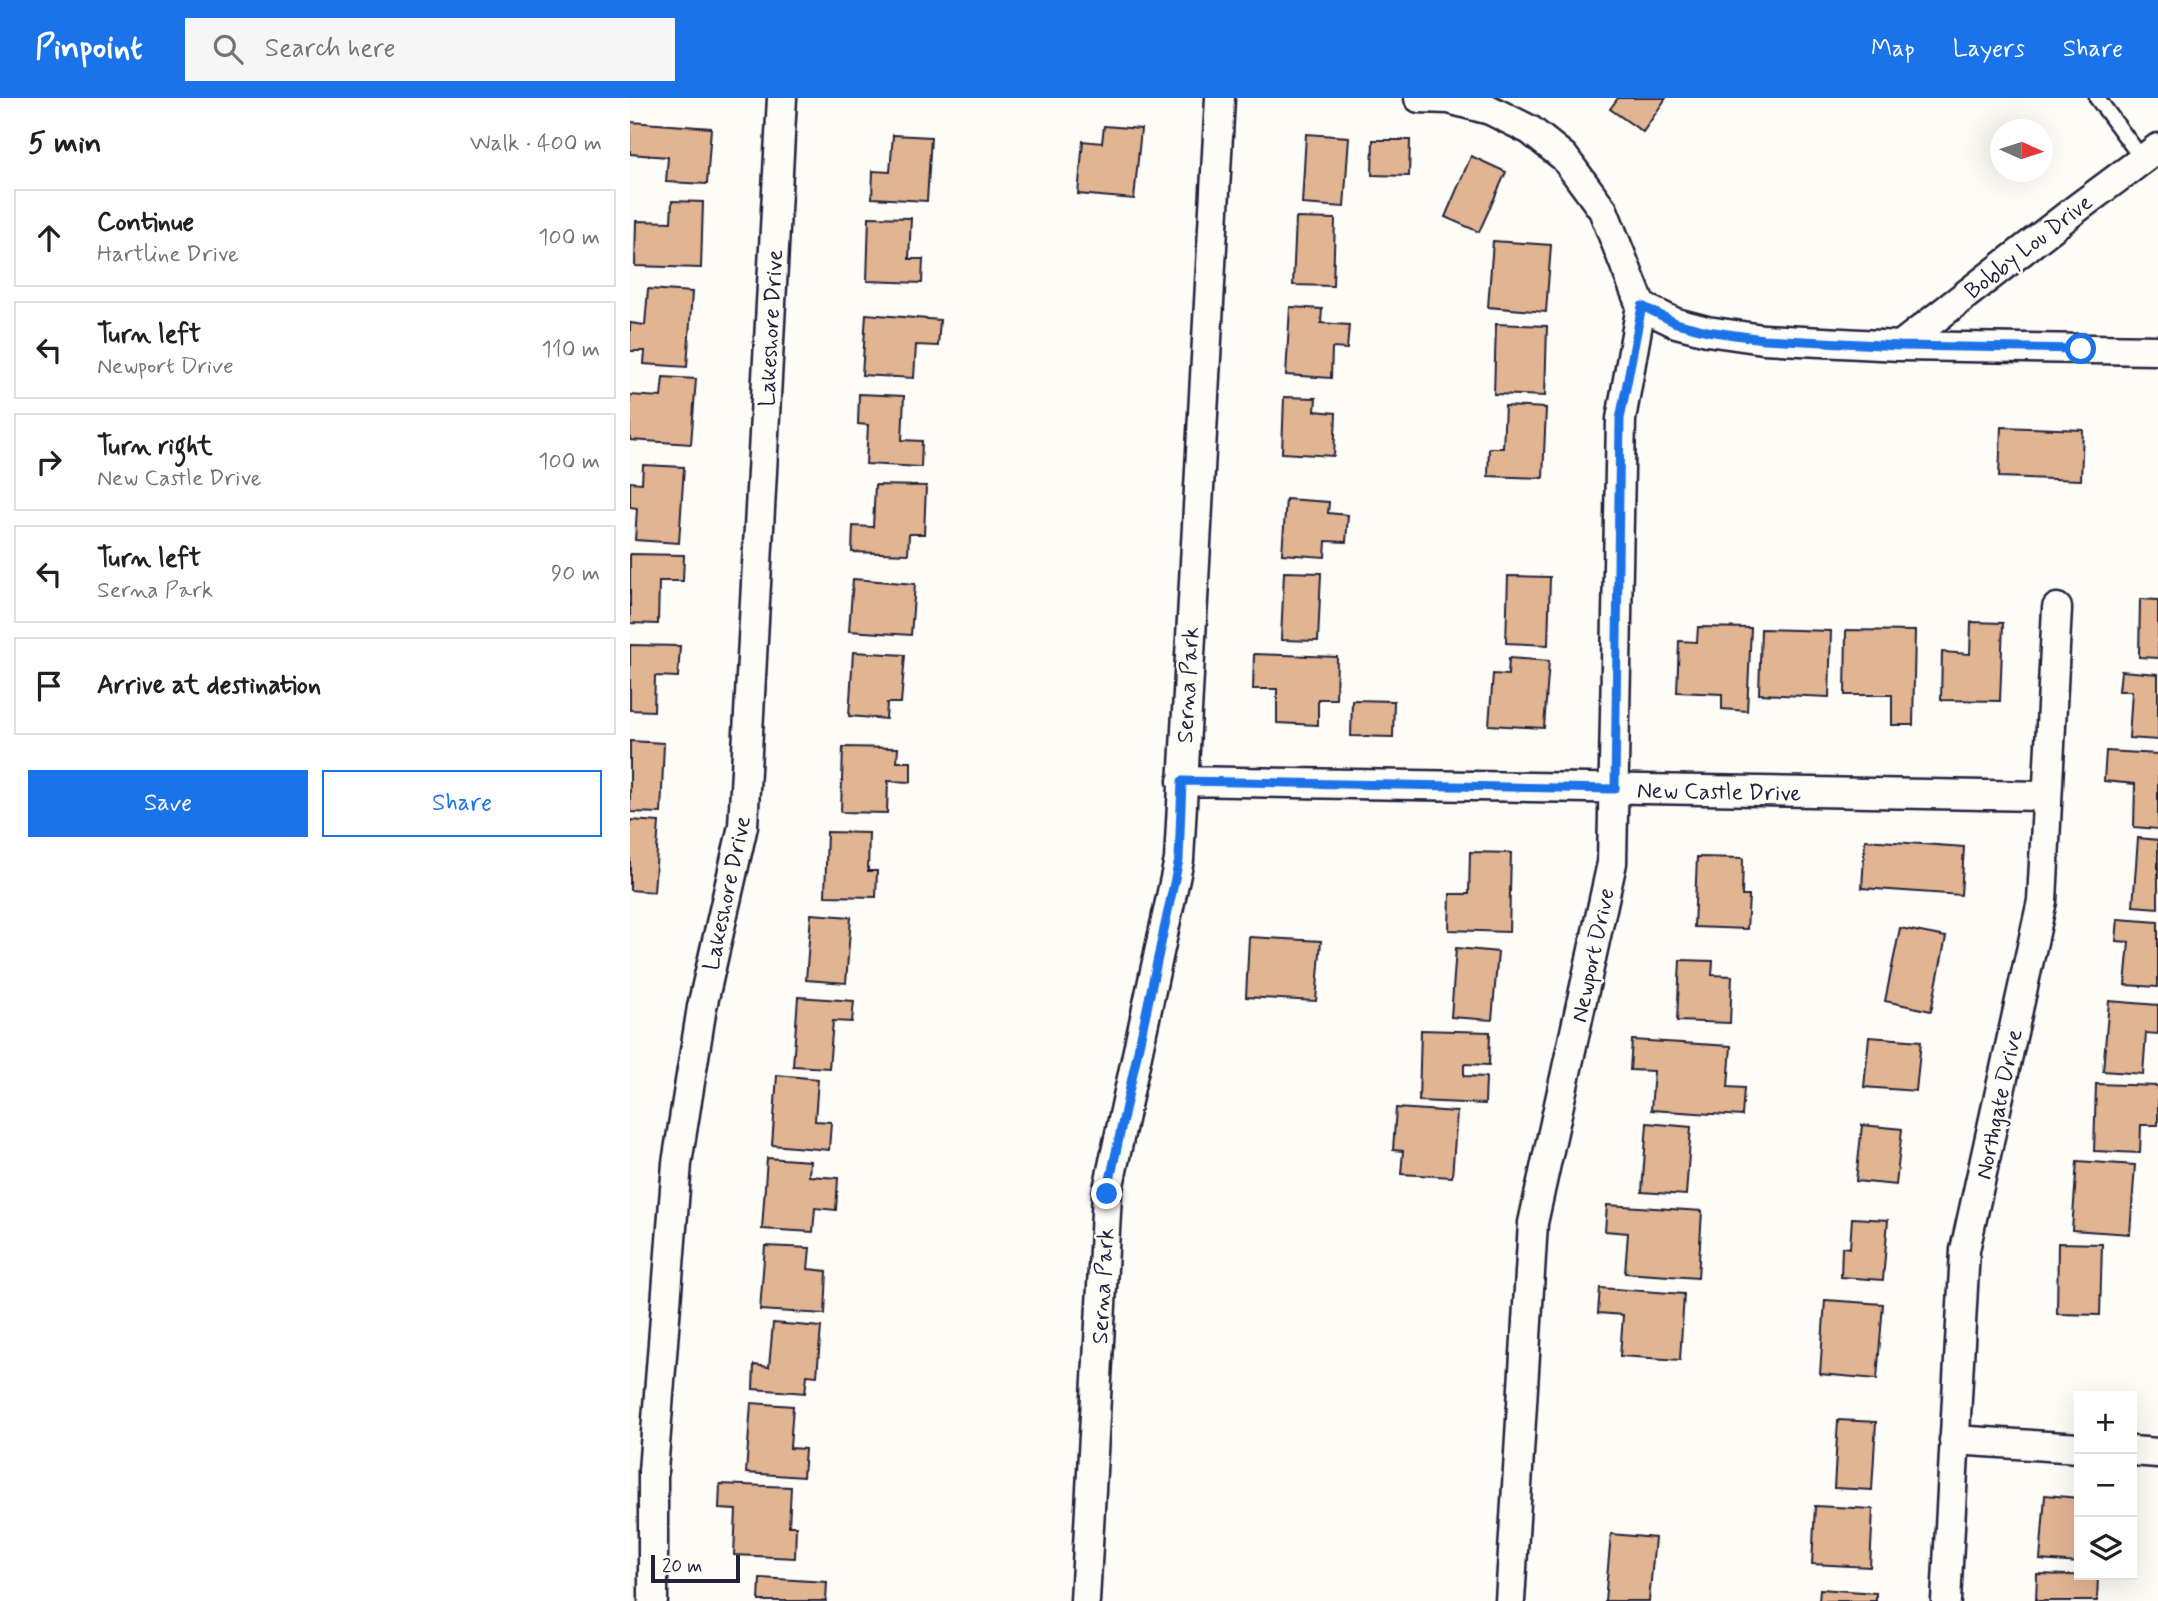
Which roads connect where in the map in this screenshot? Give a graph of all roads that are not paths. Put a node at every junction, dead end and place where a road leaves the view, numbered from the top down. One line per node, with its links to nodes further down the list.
1 (782, 98): 17 (street, Lakeshore Drive)
2 (1220, 98): 10 (street, Serna Park)
3 (1419, 98): 6 (street)
4 (2096, 98): 5 (lane)
5 (2150, 154): 7 (street, Bobby Lou Drive)
6 (1642, 306): 7 (street); 11 (street, Newport Drive)
7 (1900, 346): 8 (street)
8 (2158, 350)
9 (2057, 608): 12 (street, Northgate Drive)
10 (1182, 781): 11 (street, New Castle Drive); 18 (street, Serna Park)
11 (1615, 789): 12 (street, New Castle Drive); 19 (street, Newport Drive)
12 (2046, 796): 13 (street, Northgate Drive)
13 (1954, 1440): 14 (street); 20 (street, Northgate Drive)
14 (2074, 1448)
15 (2137, 1451): 16 (street)
16 (2158, 1453)
17 (645, 1597)
18 (1085, 1601)
19 (1510, 1601)
20 (1946, 1601)

